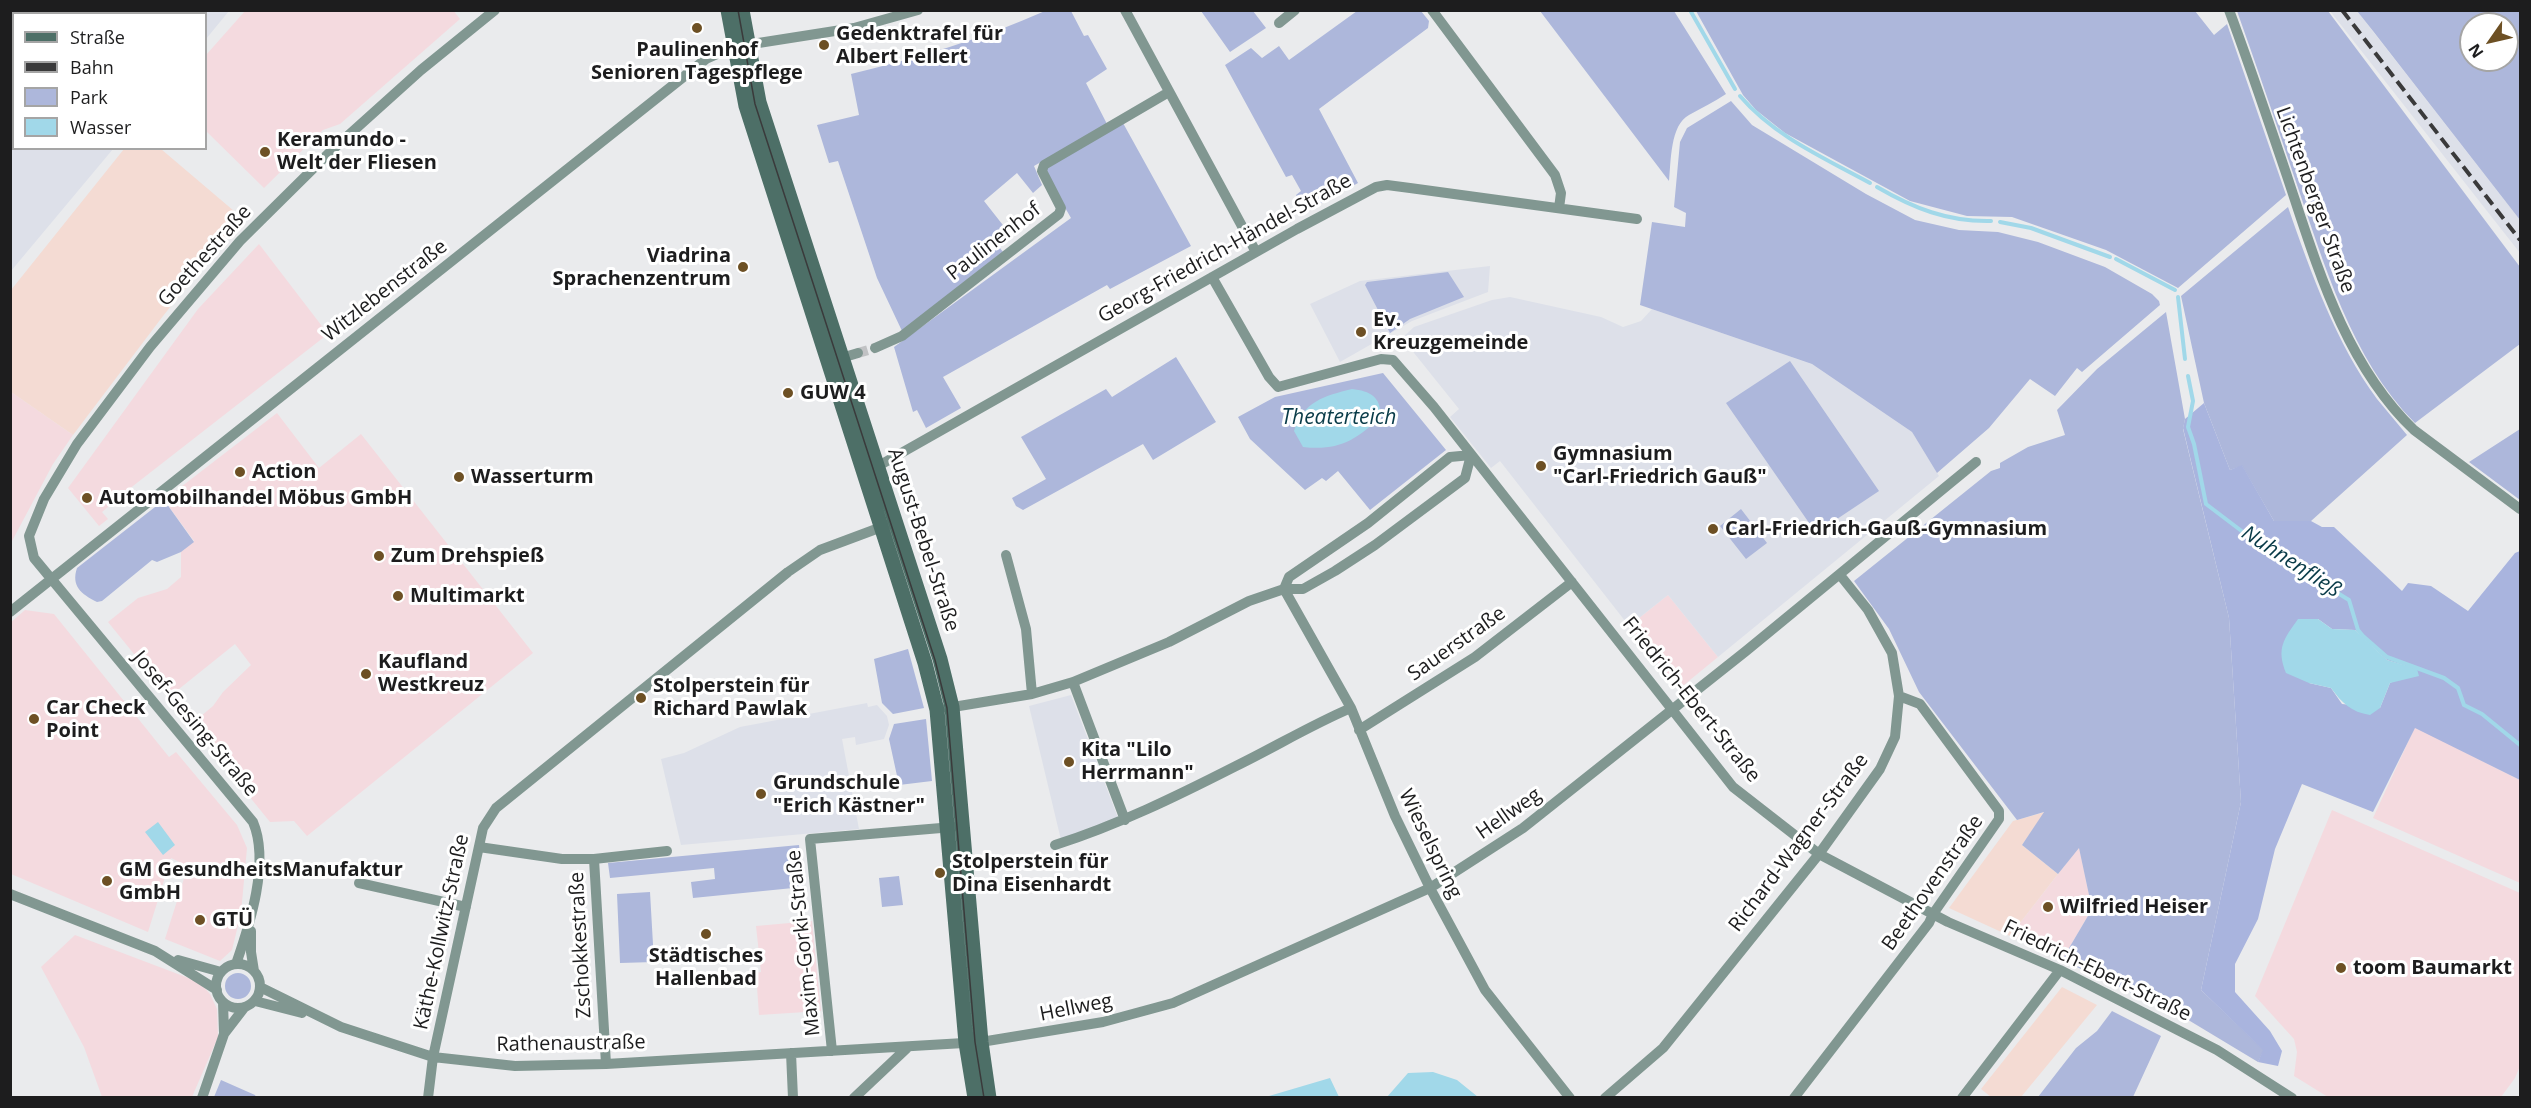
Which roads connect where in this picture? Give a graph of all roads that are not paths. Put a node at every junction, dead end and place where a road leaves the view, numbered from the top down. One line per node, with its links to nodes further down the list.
1 (495, 10): 27 (street, Goethestraße)
2 (728, 10): 10 (street, August-Bebel-Straße)
3 (742, 10): 10 (street, August-Bebel-Straße)
4 (918, 10): 10 (street, Witzlebenstraße)
5 (1125, 10): 11 (street)
6 (1295, 10): 9 (street)
7 (1432, 10): 12 (street)
8 (2229, 10): 22 (street, Lichtenberger Straße)
9 (1279, 23)
10 (741, 46): 18 (street, August-Bebel-Straße); 27 (street, Witzlebenstraße)
11 (1169, 92): 14 (street); 16 (street, Paulinenhof)
12 (1558, 208): 13 (street, Georg-Friedrich-Händel-Straße); 14 (street, Georg-Friedrich-Händel-Straße)
13 (1637, 219)
14 (1256, 252): 15 (street, Georg-Friedrich-Händel-Straße)
15 (1212, 277): 19 (street, Friedrich-Ebert-Straße); 21 (street, Georg-Friedrich-Händel-Straße)
16 (875, 348)
17 (858, 353): 18 (street)
18 (835, 360): 21 (street, August-Bebel-Straße)
19 (1472, 455): 28 (street, Friedrich-Ebert-Straße); 29 (street); 29 (street)
20 (1976, 462): 26 (street, Hellweg)
21 (870, 471): 23 (street, August-Bebel-Straße); 24 (street, August-Bebel-Straße)
22 (2520, 509)
23 (895, 522): 24 (street, Käthe-Kollwitz-Straße); 35 (street, August-Bebel-Straße)
24 (880, 527): 35 (street, August-Bebel-Straße); 41 (street, Käthe-Kollwitz-Straße)
25 (1006, 555): 32 (street)
26 (1840, 575): 33 (street, Richard-Wagner-Straße); 36 (street, Hellweg)
27 (51, 578): 30 (street, Witzlebenstraße); 49 (street, Josef-Gesing-Straße)
28 (1572, 582): 36 (street, Friedrich-Ebert-Straße); 37 (street, Sauerstraße)
29 (1284, 589): 31 (street); 34 (street, Wieselspring)
30 (10, 612)
31 (1072, 682): 32 (street); 38 (street)
32 (1032, 694): 35 (street)
33 (1899, 696): 43 (street, Richard-Wagner-Straße); 50 (street, Beethovenstraße)
34 (1351, 708): 37 (street, Wieselspring); 38 (street)
35 (945, 709): 39 (street, August-Bebel-Straße)
36 (1673, 709): 43 (street, Friedrich-Ebert-Straße); 46 (street, Hellweg)
37 (1359, 730): 46 (street, Wieselspring)
38 (1125, 820): 40 (street)
39 (955, 826): 63 (street, August-Bebel-Straße); 65 (street, Maxim-Gorki-Straße)
40 (1055, 845)
41 (479, 847): 44 (street); 48 (street, Käthe-Kollwitz-Straße)
42 (667, 851): 44 (street)
43 (1819, 854): 50 (street, Friedrich-Ebert-Straße); 76 (street, Richard-Wagner-Straße)
44 (594, 859): 68 (street, Zschokkestraße)
45 (359, 884): 48 (street)
46 (1430, 888): 63 (street, Hellweg); 75 (street, Wieselspring)
47 (10, 894): 51 (street)
48 (466, 907): 67 (street, Käthe-Kollwitz-Straße)
49 (251, 913): 52 (street, Josef-Gesing-Straße); 54 (street, Josef-Gesing-Straße)
50 (1934, 914): 53 (street, Friedrich-Ebert-Straße); 77 (street, Beethovenstraße)
51 (169, 958): 55 (street); 57 (street)
52 (236, 964): 54 (street); 55 (street)
53 (2060, 970): 78 (street); 79 (street, Friedrich-Ebert-Straße)
54 (254, 971): 56 (street)
55 (221, 972): 57 (street)
56 (260, 987): 58 (street); 61 (street, Rathenaustraße)
57 (217, 990): 59 (street)
58 (255, 1001): 60 (street); 61 (street, Rathenaustraße)
59 (223, 1002): 60 (street); 62 (street)
60 (244, 1008): 62 (street)
61 (323, 1019): 67 (street, Rathenaustraße)
62 (225, 1034): 69 (street)
63 (974, 1043): 64 (street, Rathenaustraße); 73 (street, August-Bebel-Straße); 74 (street, August-Bebel-Straße)
64 (906, 1048): 65 (street, Rathenaustraße); 72 (street)
65 (832, 1051): 66 (street, Rathenaustraße)
66 (791, 1053): 68 (street, Rathenaustraße); 71 (street)
67 (433, 1057): 68 (street, Rathenaustraße); 70 (street, Käthe-Kollwitz-Straße)
68 (606, 1064)
69 (202, 1098)
70 (428, 1098)
71 (793, 1098)
72 (854, 1098)
73 (975, 1098)
74 (989, 1098)
75 (1570, 1098)
76 (1605, 1098)
77 (1794, 1098)
78 (1962, 1098)
79 (2292, 1098)

